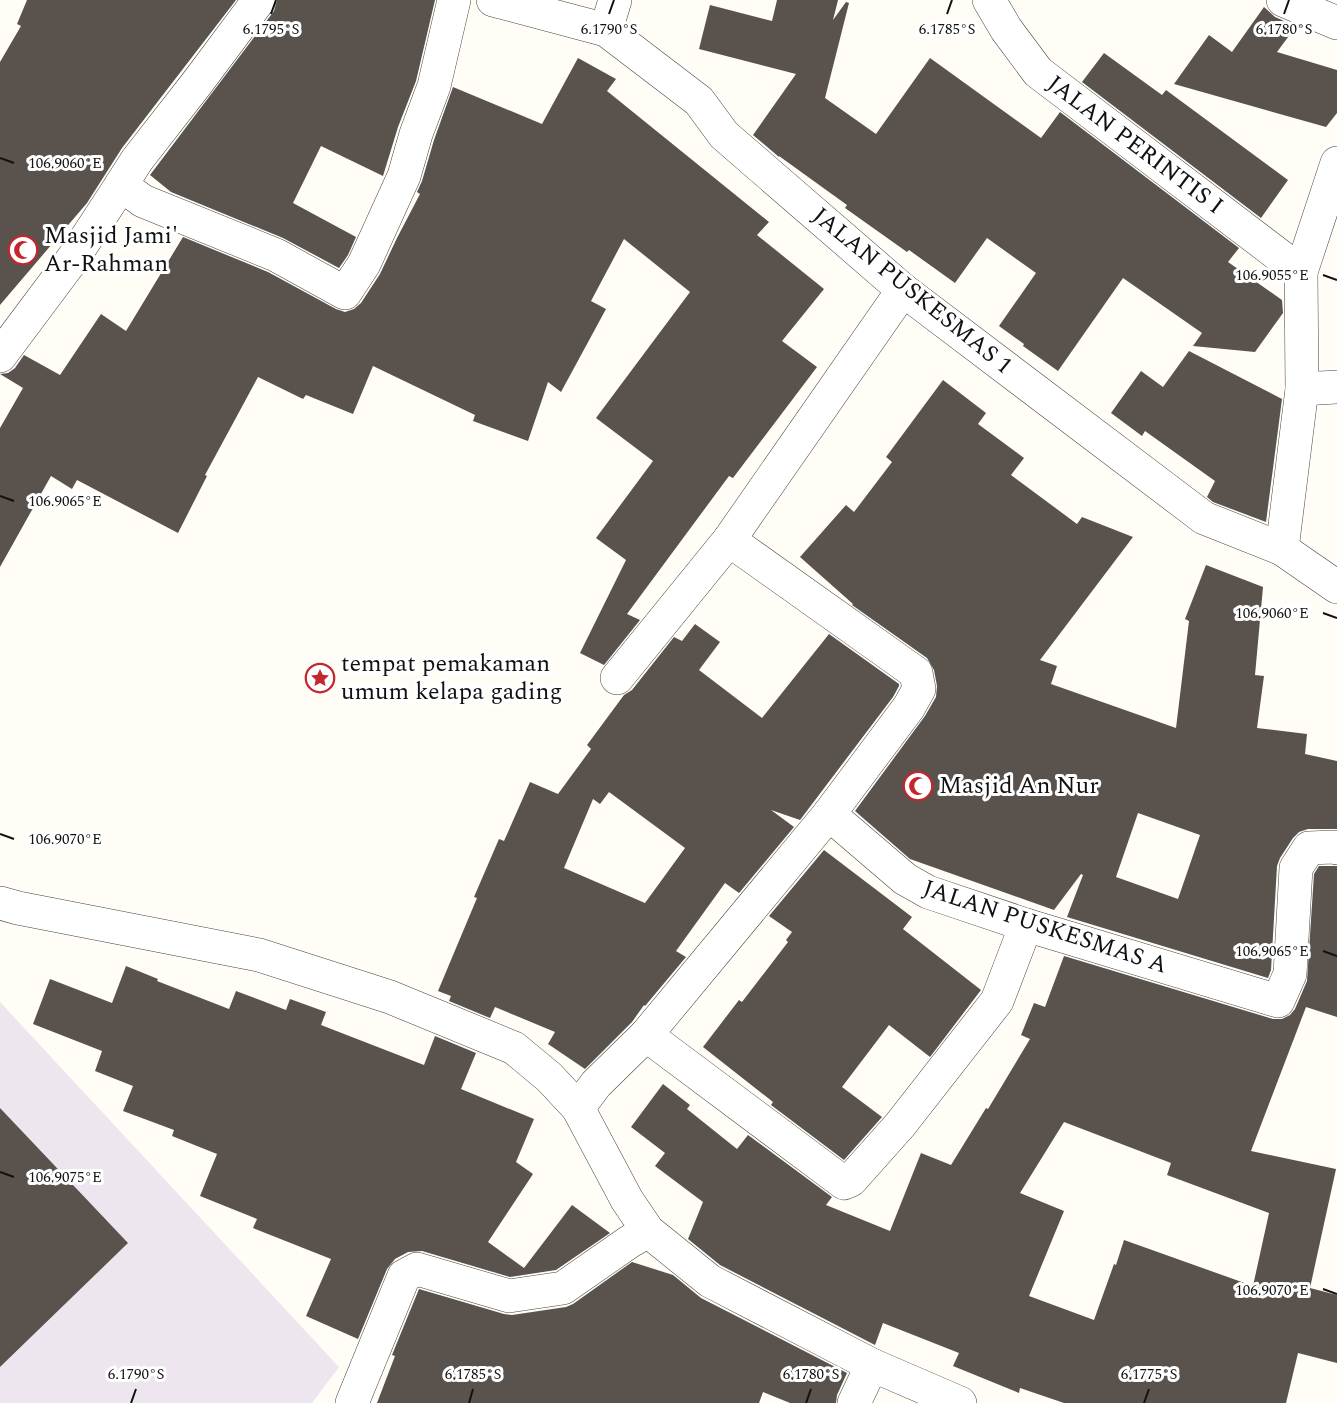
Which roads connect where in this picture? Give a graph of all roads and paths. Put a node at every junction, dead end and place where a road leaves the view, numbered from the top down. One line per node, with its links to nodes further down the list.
1 (259, 0): 9 (street)
2 (454, 0): 9 (street)
3 (493, 0): 6 (street, JALAN PUSKESMAS 1)
4 (989, 0): 10 (street, JALAN PERINTIS I)
5 (1283, 0): 7 (street)
6 (610, 15): 11 (street, JALAN PUSKESMAS 1)
7 (1337, 23)
8 (1337, 163): 10 (street)
9 (121, 185): 12 (street)
10 (1300, 272): 14 (street)
11 (903, 290): 15 (street); 16 (street, JALAN PUSKESMAS 1)
12 (0, 356)
13 (1337, 387): 14 (street)
14 (1302, 389): 16 (street)
15 (729, 540): 18 (street); 19 (street)
16 (1282, 549): 17 (street, JALAN PUSKESMAS 1)
17 (1337, 587)
18 (617, 678)
19 (829, 814): 22 (street, JALAN PUSKESMAS A); 23 (street)
20 (1337, 848): 22 (street, JALAN PUSKESMAS A)
21 (0, 903): 24 (street)
22 (1026, 925): 23 (street)
23 (646, 1035): 24 (street)
24 (578, 1108): 25 (street)
25 (648, 1231): 26 (street); 27 (street)
26 (872, 1365): 28 (street); 29 (street)
27 (352, 1403)
28 (854, 1403)
29 (960, 1403)

